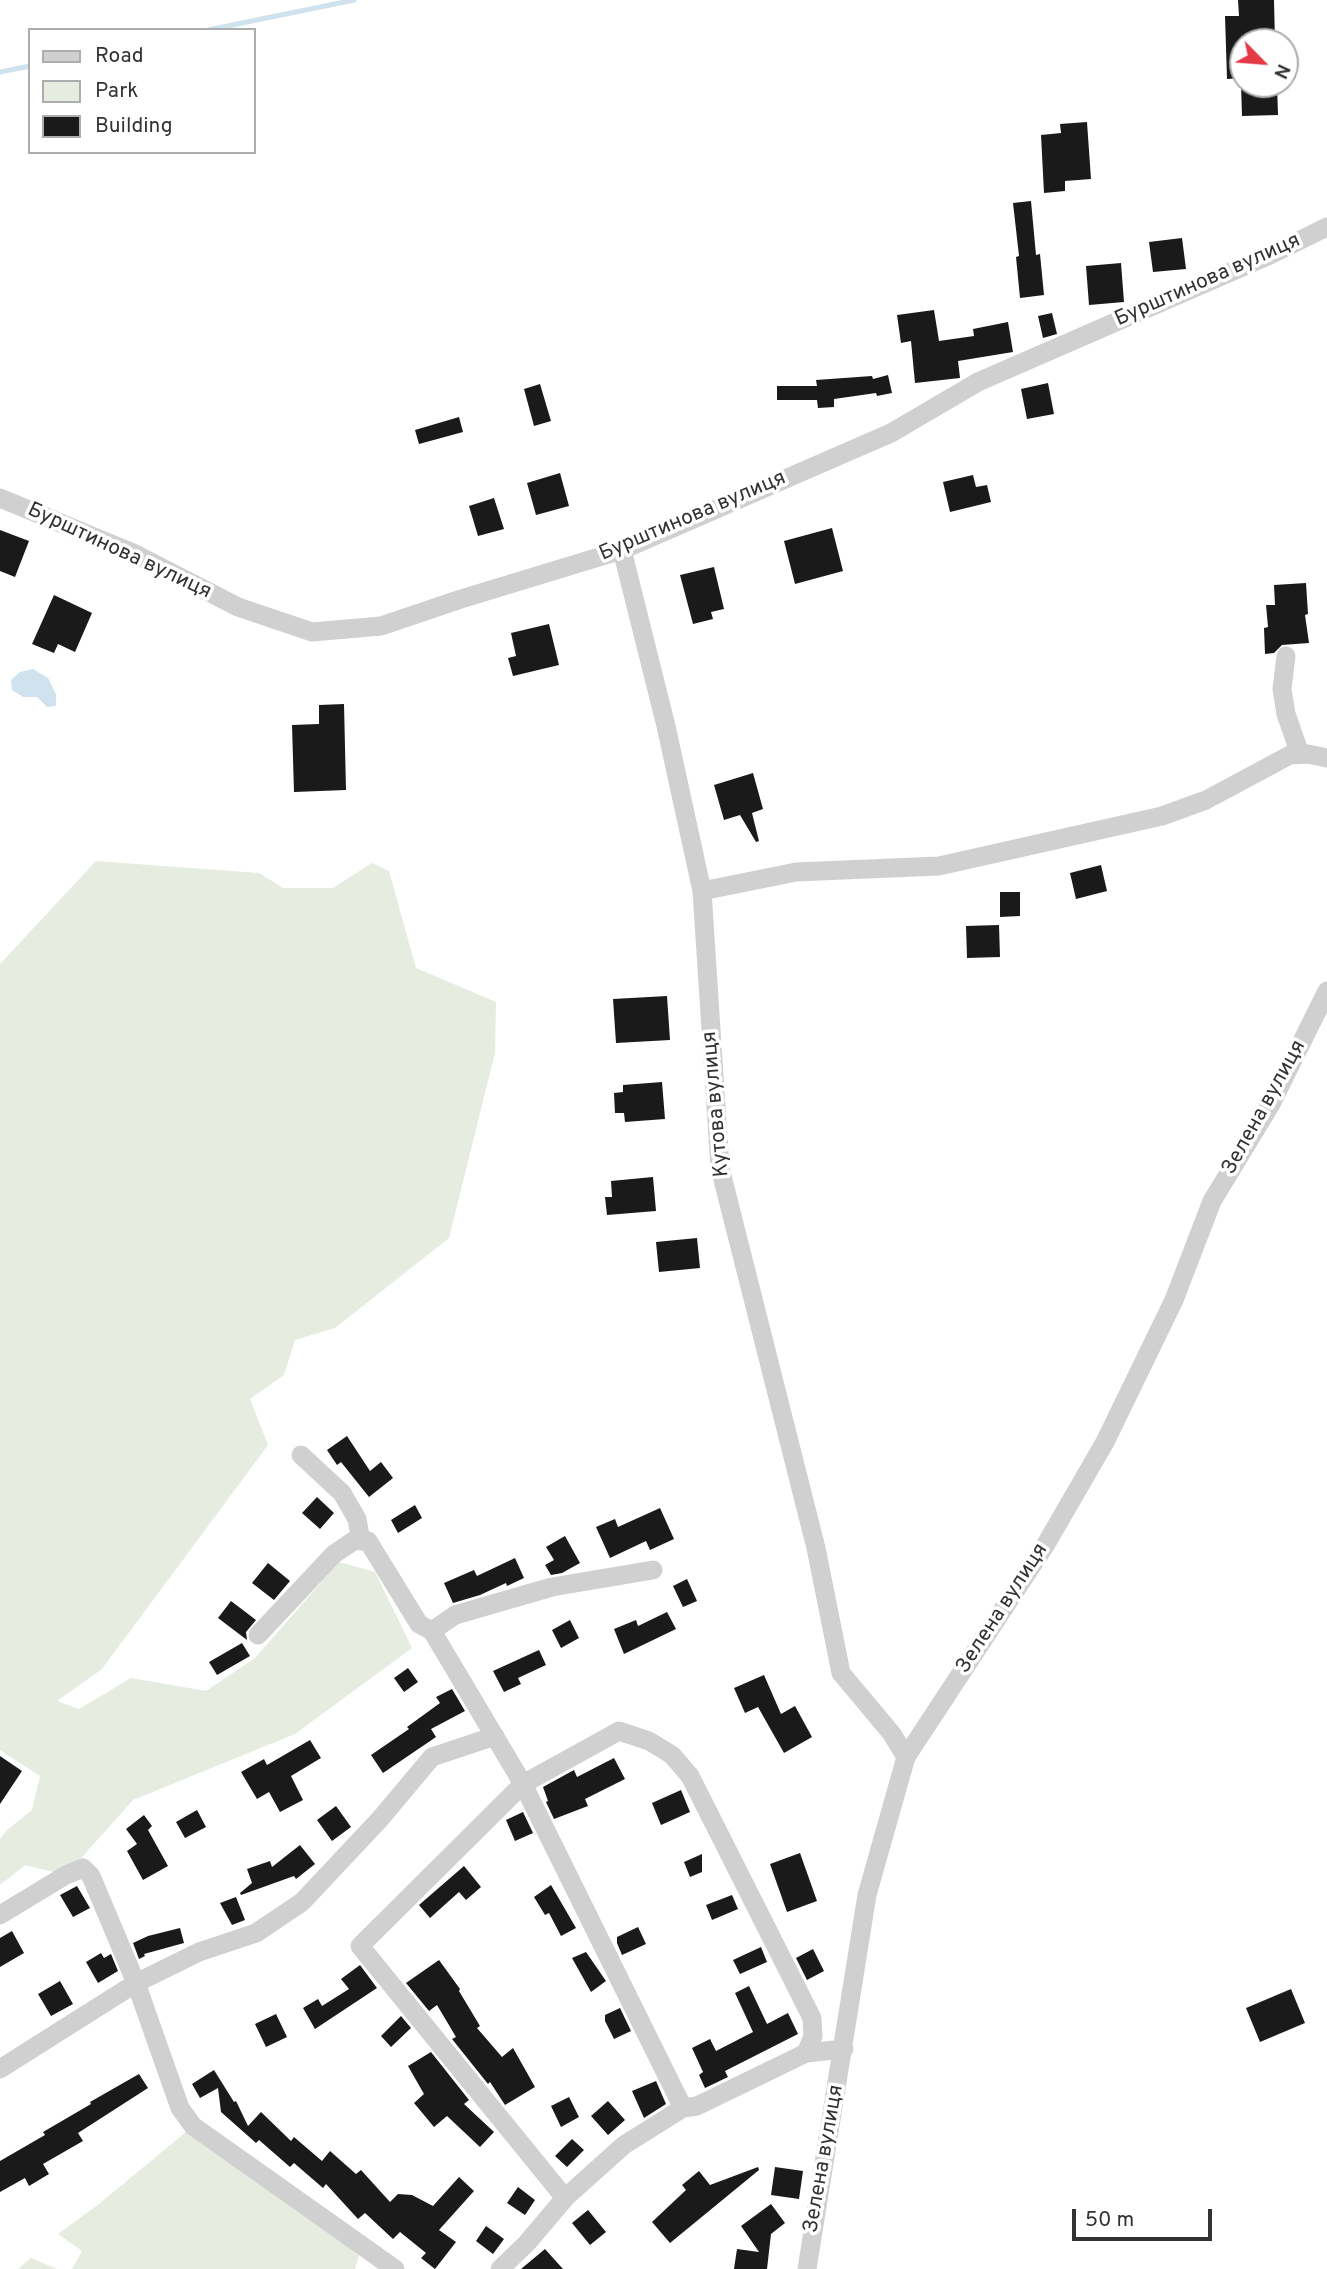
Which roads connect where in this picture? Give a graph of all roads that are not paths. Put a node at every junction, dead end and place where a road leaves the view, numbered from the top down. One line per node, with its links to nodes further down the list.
1 (1327, 227): 3 (street, Бурштинова вулиця)
2 (0, 498): 3 (street, Бурштинова вулиця)
3 (622, 550): 7 (street, Кутова вулиця)
4 (1286, 656): 5 (street)
5 (1300, 754): 6 (street); 7 (street)
6 (1327, 758)
7 (702, 891): 15 (street, Кутова вулиця)
8 (1327, 992): 15 (street, Зелена вулиця)
9 (301, 1455): 10 (street)
10 (361, 1541): 12 (street); 13 (street)
11 (653, 1570): 12 (street)
12 (432, 1630): 14 (street)
13 (258, 1635)
14 (495, 1737): 16 (street); 18 (street)
15 (906, 1757): 19 (street, Зелена вулиця)
16 (523, 1784): 20 (street); 22 (street); 23 (street)
17 (0, 1915): 18 (street)
18 (136, 1983): 21 (street); 24 (street)
19 (844, 2049): 20 (street); 26 (street, Зелена вулиця)
20 (806, 2053): 22 (street)
21 (0, 2069)
22 (683, 2108): 23 (street)
23 (565, 2198): 25 (street)
24 (395, 2269)
25 (500, 2269)
26 (807, 2269)

